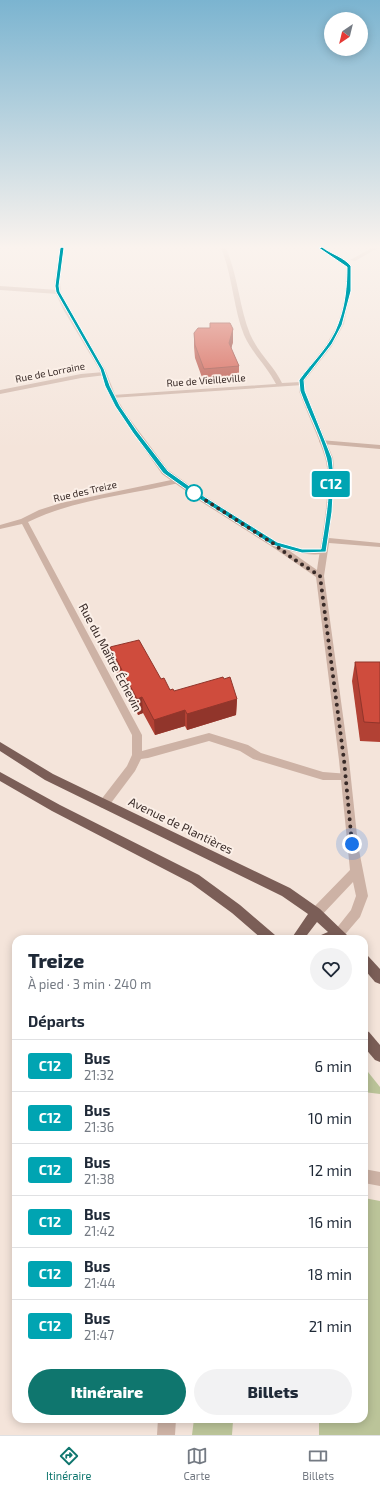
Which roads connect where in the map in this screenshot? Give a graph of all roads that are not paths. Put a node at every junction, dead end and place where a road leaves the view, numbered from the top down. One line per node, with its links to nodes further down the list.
1 (71, 315): 4 (street)
2 (242, 315): 6 (street)
3 (343, 315): 5 (street)
4 (104, 374): 7 (street, Rue de Lorraine); 8 (street)
5 (301, 384): 6 (street, Rue de Vieilleville); 9 (street)
6 (280, 385): 8 (street, Rue de Vieilleville)
7 (0, 392)
8 (113, 397): 11 (street)
9 (323, 442): 10 (street); 14 (street)
10 (380, 447)
11 (176, 481): 12 (street, Rue des Treize); 15 (street)
12 (24, 521): 13 (street, Rue des Treize); 20 (street, Rue du Maître Échevin)
13 (0, 527)
14 (326, 540): 16 (street); 17 (street)
15 (274, 544): 17 (street); 18 (street)
16 (380, 545)
17 (324, 551): 18 (street)
18 (320, 576): 22 (street)
19 (0, 746): 23 (main road, Avenue de Plantières)
20 (137, 754): 22 (street); 23 (street, Rue du Maître Échevin)
21 (0, 776): 26 (main road)
22 (345, 777): 24 (street)
23 (104, 804): 25 (main road, Avenue de Plantières)
24 (356, 871): 25 (street); 29 (street)
25 (316, 913): 27 (main road); 28 (main road, Avenue de Plantières)
26 (266, 935)
27 (300, 935)
28 (339, 935)
29 (342, 935)
30 (368, 964): 31 (main road)
31 (380, 978)
32 (368, 1042): 33 (main road)
33 (380, 1055)
34 (368, 1177): 35 (street)
35 (380, 1179)
36 (168, 1423): 37 (street)
37 (166, 1435)

